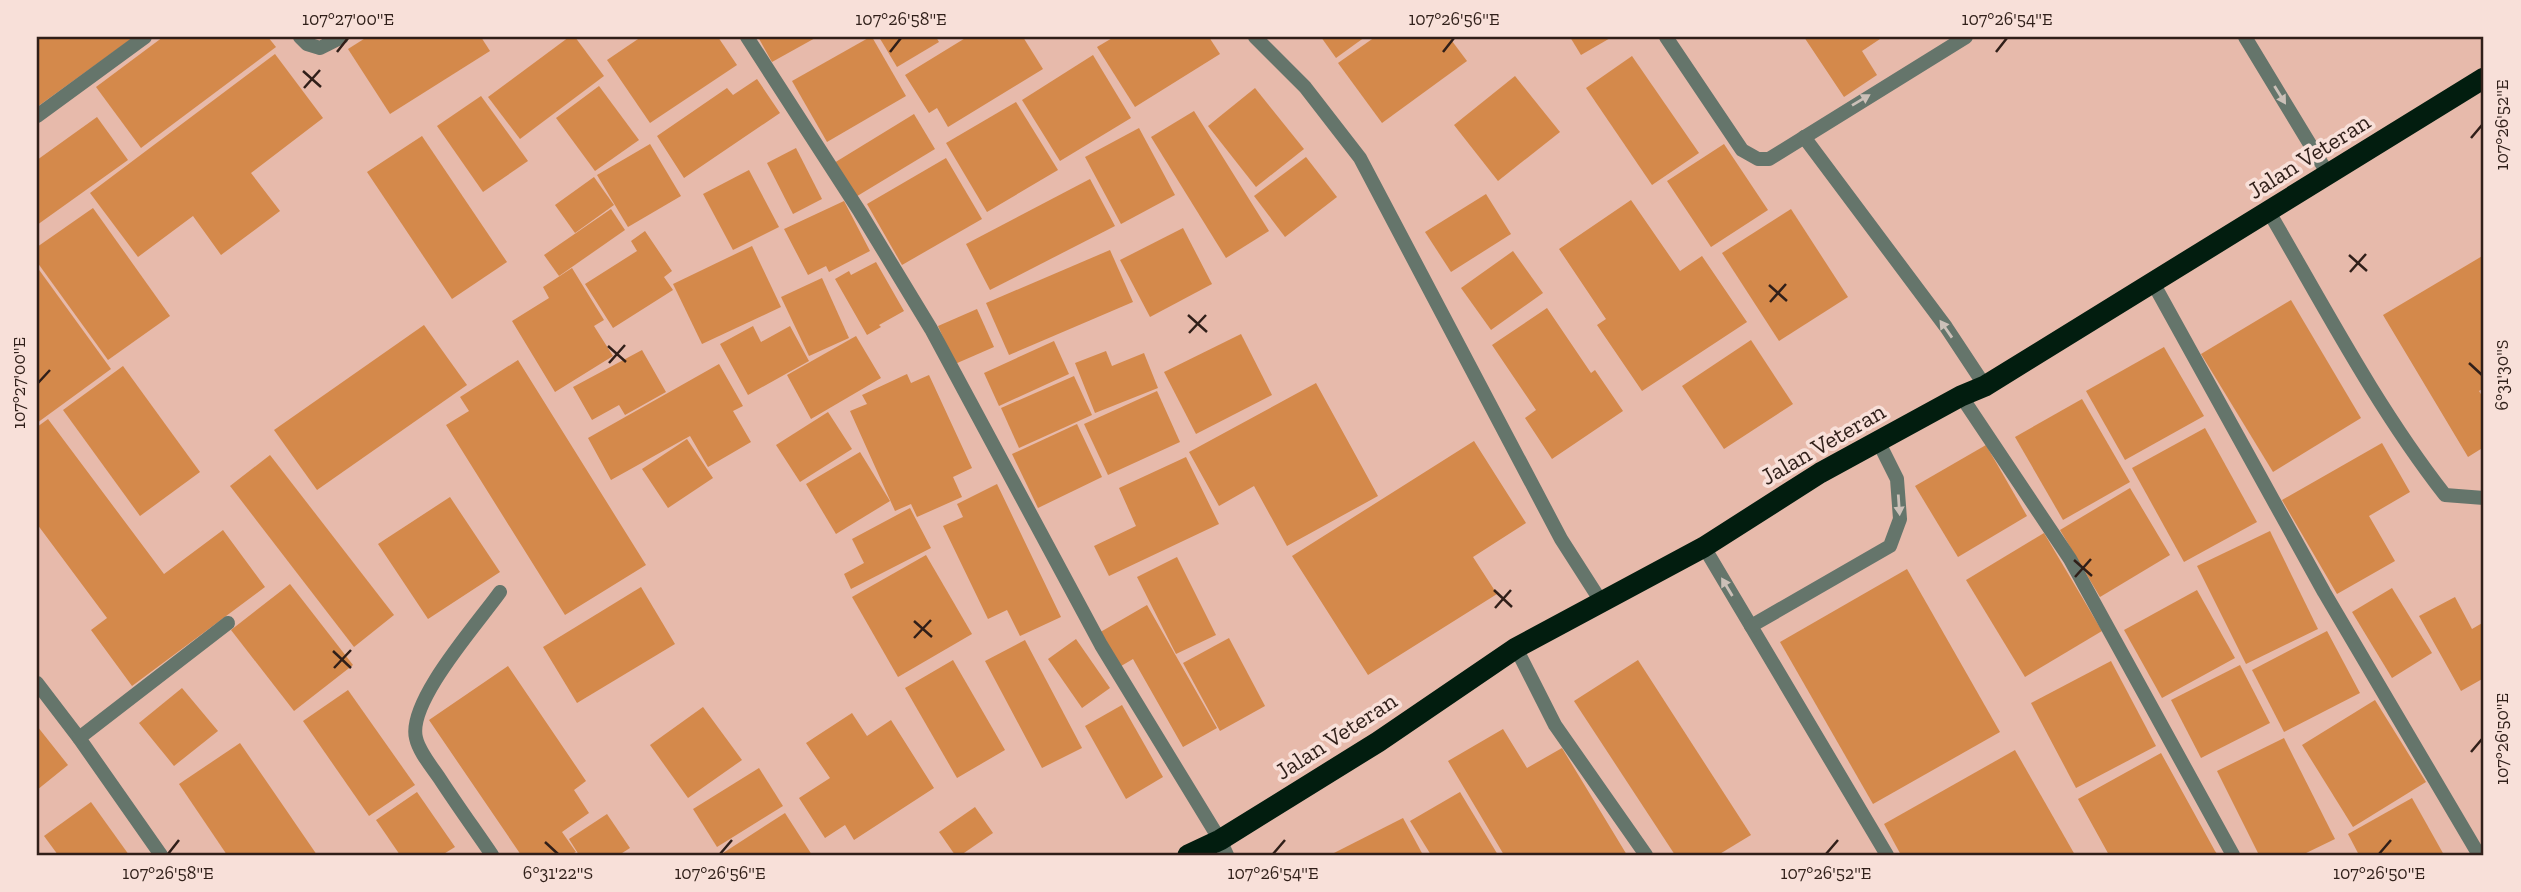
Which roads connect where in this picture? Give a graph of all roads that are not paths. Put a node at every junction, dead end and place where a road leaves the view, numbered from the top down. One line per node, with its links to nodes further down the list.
1 (145, 37): 10 (street)
2 (300, 37): 3 (street)
3 (342, 37)
4 (747, 37): 27 (street)
5 (1255, 37): 21 (street)
6 (1666, 37): 11 (street)
7 (1966, 37): 11 (street, one-way to 7)
8 (2245, 37): 12 (street, one-way to 12)
9 (2484, 78): 12 (highway, Jalan Veteran)
10 (37, 116)
11 (1804, 137): 15 (street, one-way to 11)
12 (2328, 174): 13 (highway, Jalan Veteran)
13 (2269, 212): 14 (highway, Jalan Veteran); 18 (street)
14 (2152, 281): 15 (highway, Jalan Veteran); 34 (street)
15 (1985, 386): 16 (highway, Jalan Veteran)
16 (1961, 396): 17 (highway, Jalan Veteran); 33 (street)
17 (1878, 441): 19 (highway, Jalan Veteran); 23 (street, one-way to 23)
18 (2484, 498)
19 (1704, 547): 21 (highway, Jalan Veteran); 23 (street, one-way to 19)
20 (500, 592): 29 (street)
21 (1602, 603): 24 (highway, Jalan Veteran)
22 (228, 622): 26 (street)
23 (1751, 626): 32 (street)
24 (1516, 648): 27 (highway, Jalan Veteran); 31 (street)
25 (40, 693): 26 (street)
26 (79, 738): 28 (street)
27 (1223, 848): 30 (highway, Jalan Veteran)
28 (161, 855)
29 (492, 855)
30 (1188, 855)
31 (1646, 855)
32 (1887, 855)
33 (2233, 855)
34 (2479, 855)

